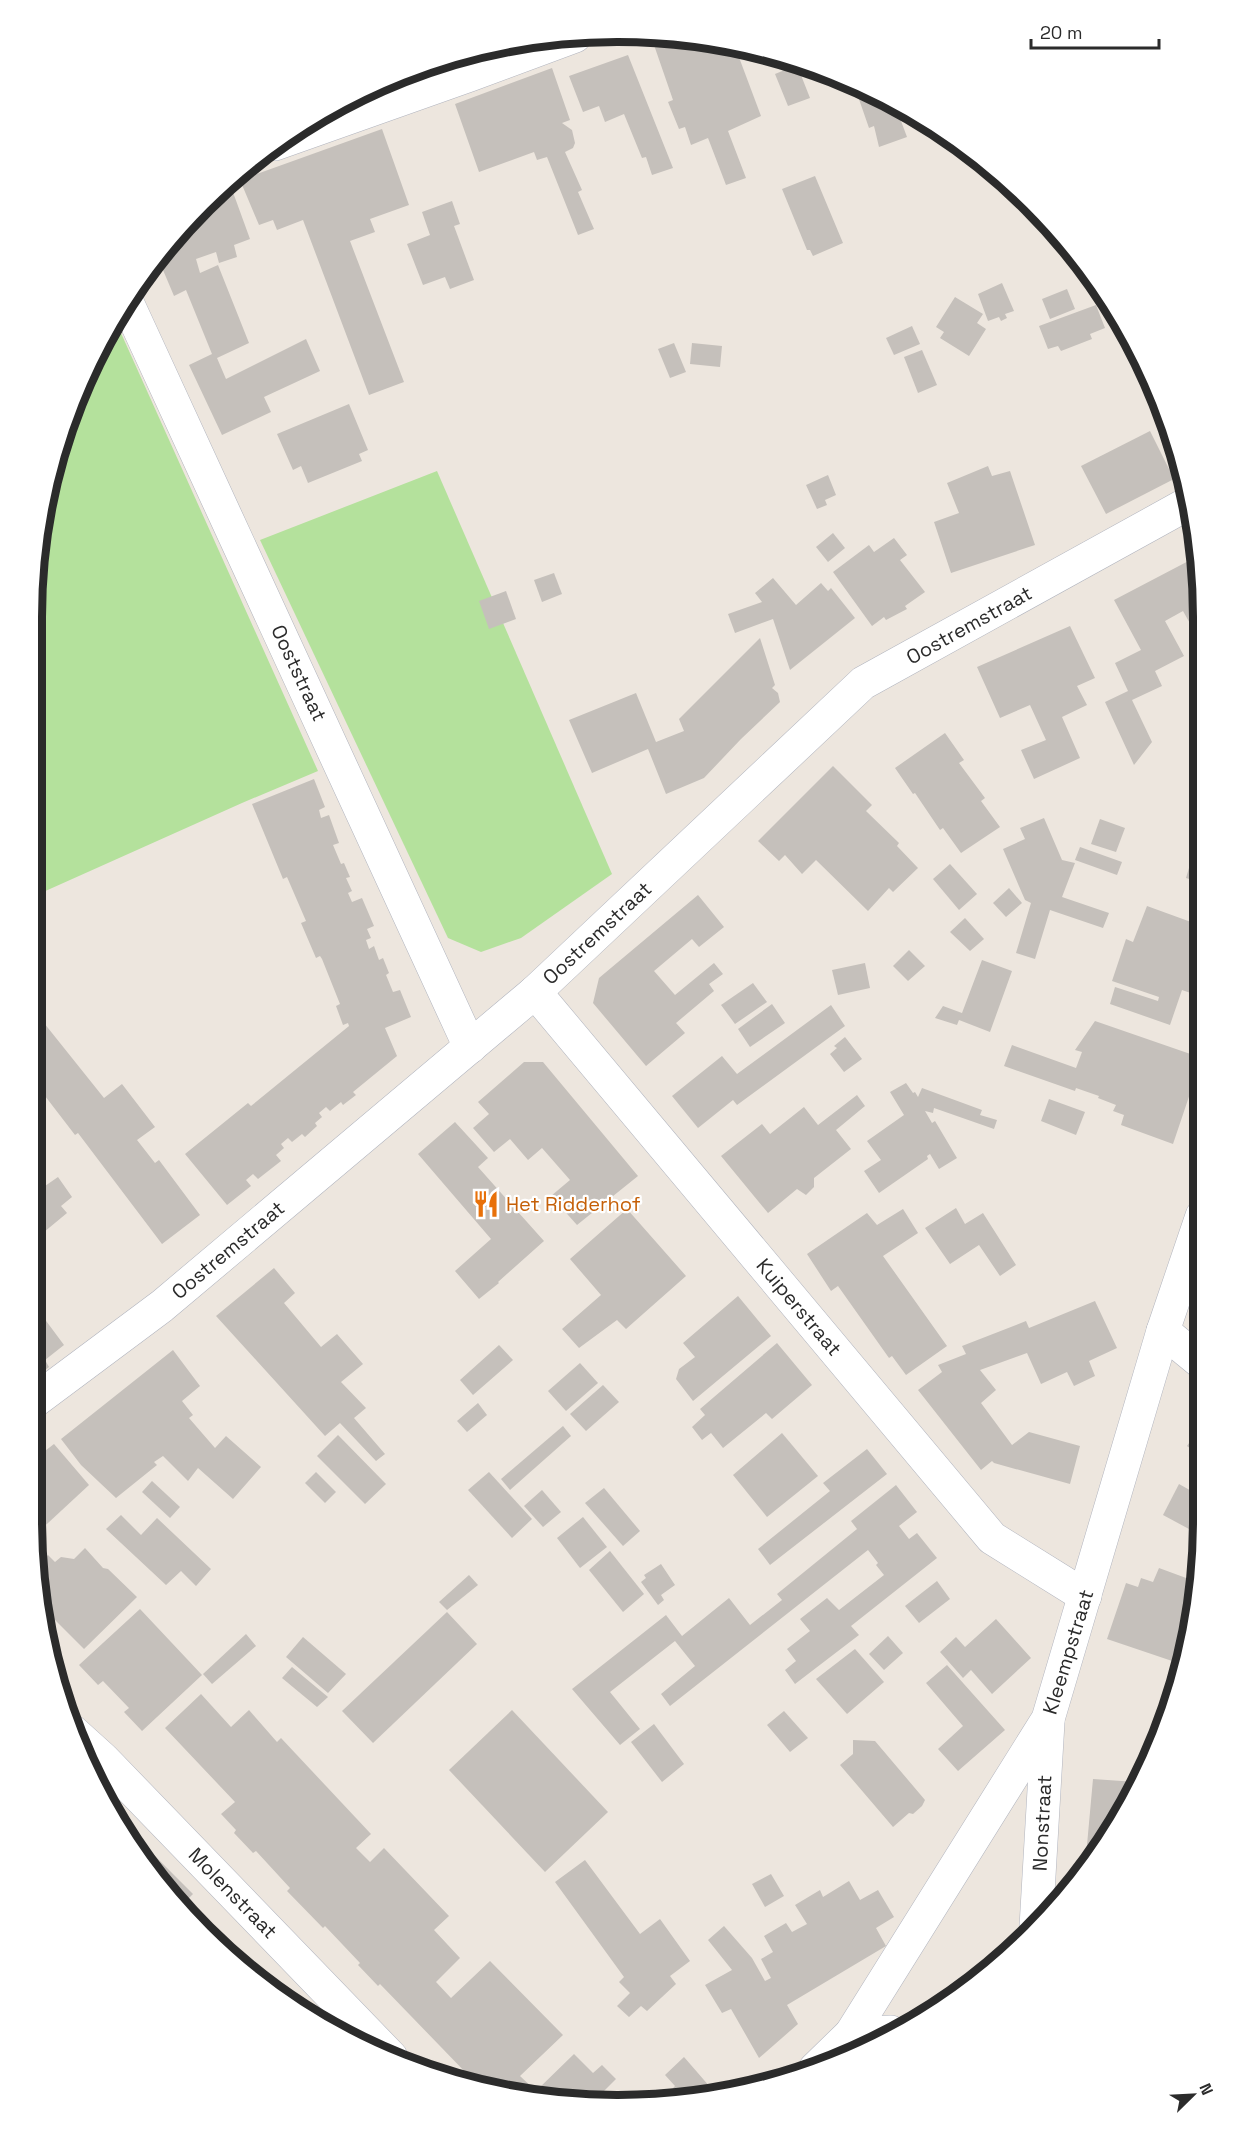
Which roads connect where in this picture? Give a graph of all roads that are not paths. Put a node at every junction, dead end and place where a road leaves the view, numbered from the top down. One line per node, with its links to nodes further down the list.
1 (547, 47): 2 (street)
2 (310, 132)
3 (131, 311): 6 (street, Ooststraat)
4 (1182, 507): 5 (street, Oostremstraat)
5 (534, 992): 6 (street, Oostremstraat); 11 (street, Kuiperstraat)
6 (470, 1047): 10 (street, Oostremstraat)
7 (1193, 1243): 8 (street, Kleempstraat)
8 (1163, 1331): 9 (street); 11 (street, Kleempstraat)
9 (1193, 1356)
10 (42, 1396)
11 (1085, 1596): 12 (street, Kleempstraat)
12 (1048, 1719): 14 (street, Nonstraat); 16 (street, Kleempstraat)
13 (89, 1747): 17 (street, Molenstraat)
14 (1037, 1913)
15 (878, 2033): 16 (street)
16 (851, 2034): 18 (street, Kleempstraat)
17 (376, 2042)
18 (831, 2054)

